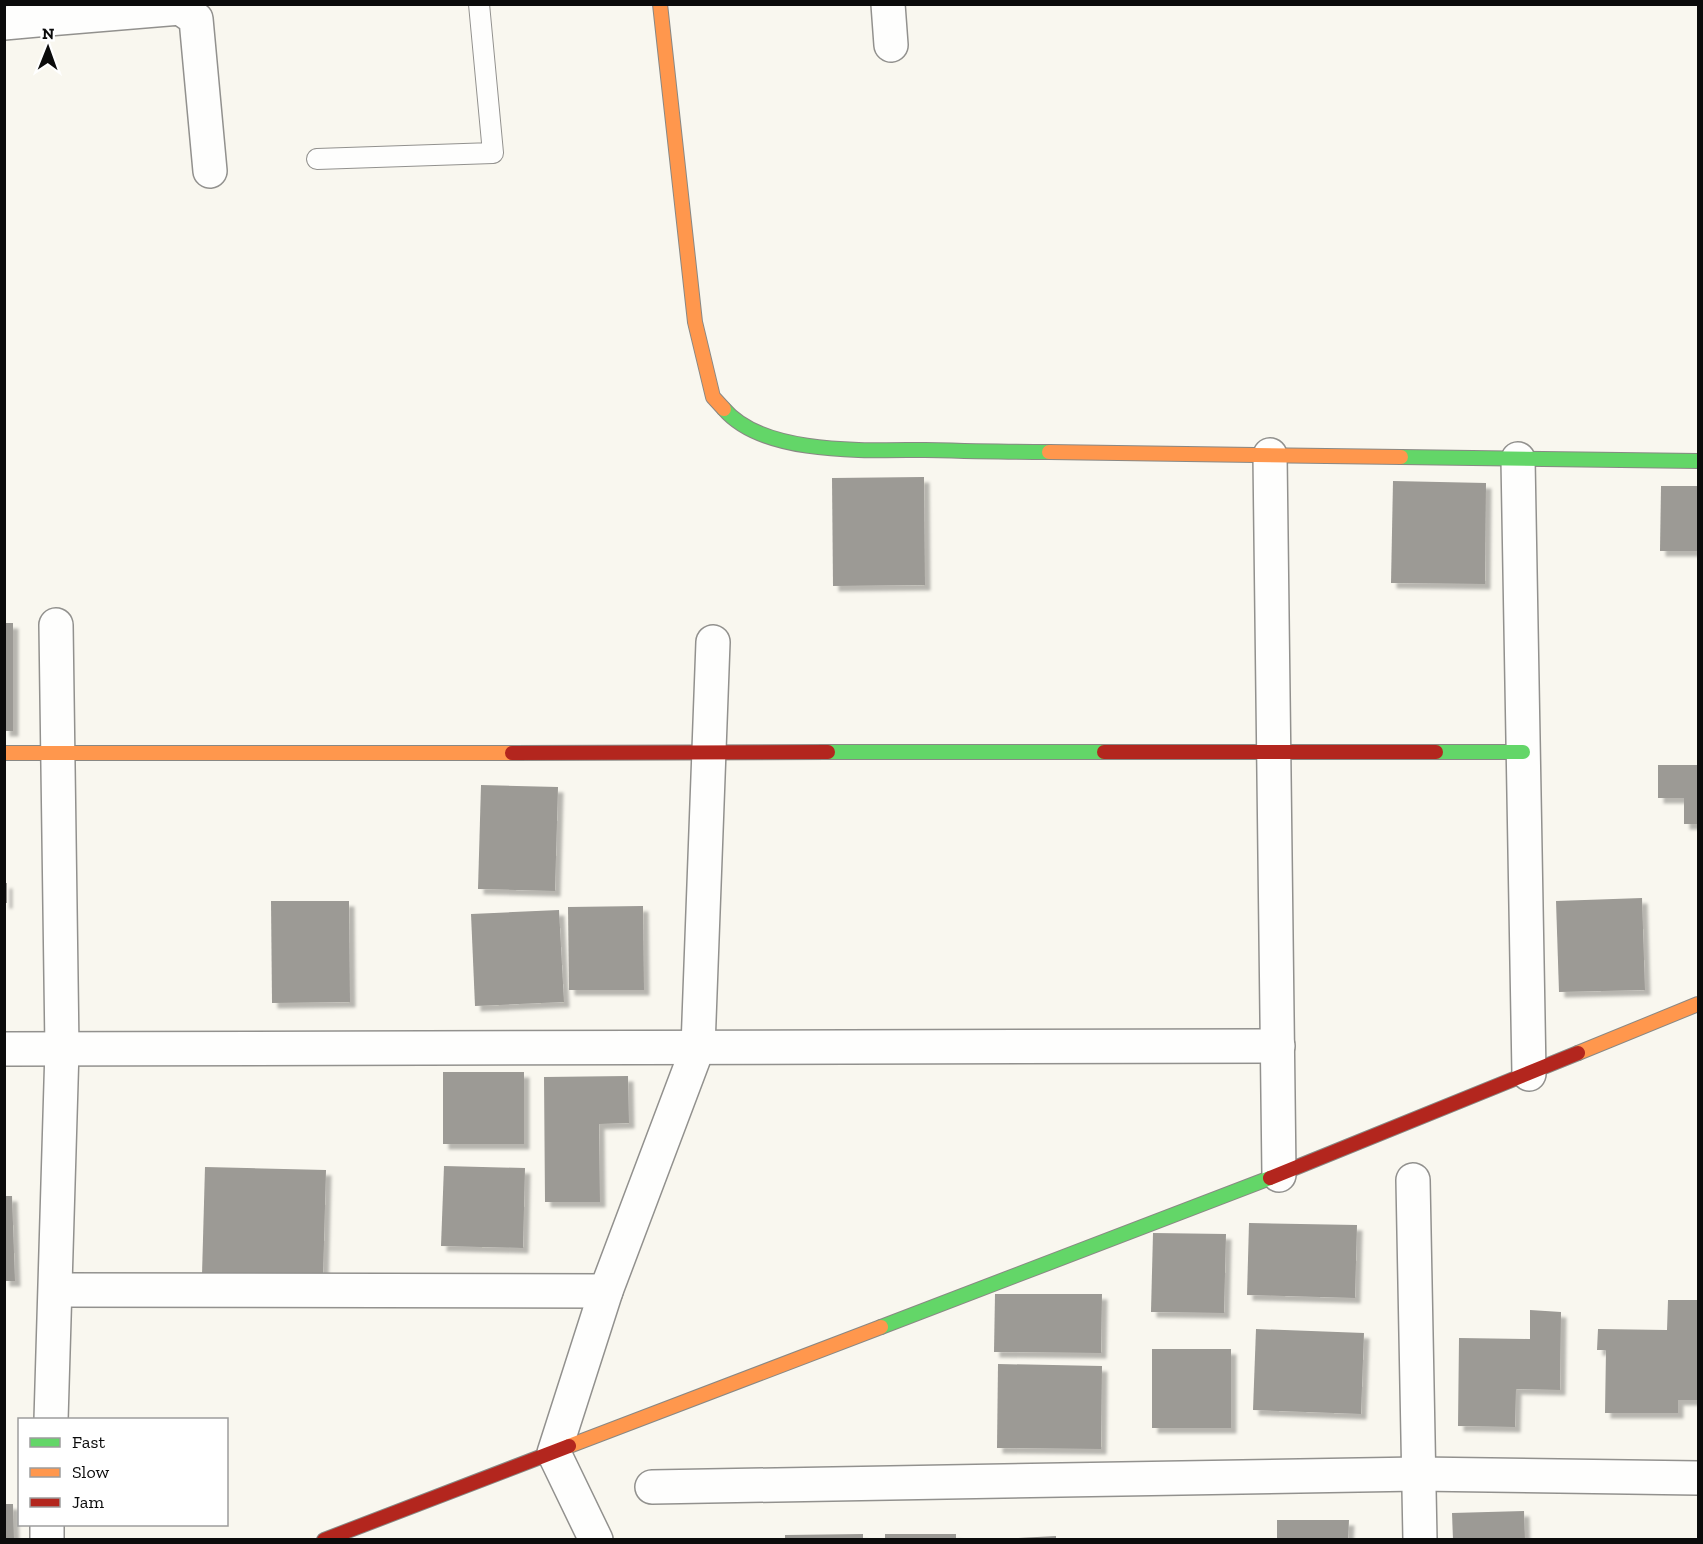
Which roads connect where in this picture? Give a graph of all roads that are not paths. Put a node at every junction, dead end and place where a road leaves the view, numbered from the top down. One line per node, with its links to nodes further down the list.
1 (479, 4): 7 (lane)
2 (660, 4): 9 (street)
3 (888, 4): 6 (street)
4 (48, 12): 5 (street); 8 (street)
5 (4, 23)
6 (891, 45)
7 (317, 159)
8 (210, 171)
9 (1270, 455): 10 (street); 14 (street)
10 (1518, 459): 11 (street); 15 (street)
11 (1698, 461)
12 (56, 625): 17 (street)
13 (713, 642): 18 (street)
14 (1274, 752): 15 (street); 18 (street); 20 (street)
15 (1523, 752): 24 (street)
16 (4, 753): 17 (street)
17 (57, 753): 18 (street); 22 (street)
18 (710, 753): 21 (street)
19 (1698, 1005): 24 (street)
20 (1278, 1046): 21 (street); 25 (street)
21 (698, 1047): 22 (street); 28 (street)
22 (62, 1048): 23 (street); 27 (street)
23 (4, 1049)
24 (1529, 1074): 25 (street)
25 (1280, 1175): 30 (street)
26 (1413, 1180): 31 (street)
27 (56, 1290): 28 (street); 29 (street)
28 (606, 1291): 30 (street)
29 (51, 1418)
30 (554, 1453): 34 (street); 35 (street)
31 (1418, 1473): 32 (street); 33 (street); 36 (street)
32 (1698, 1478)
33 (652, 1487)
34 (324, 1539)
35 (596, 1539)
36 (1420, 1539)

